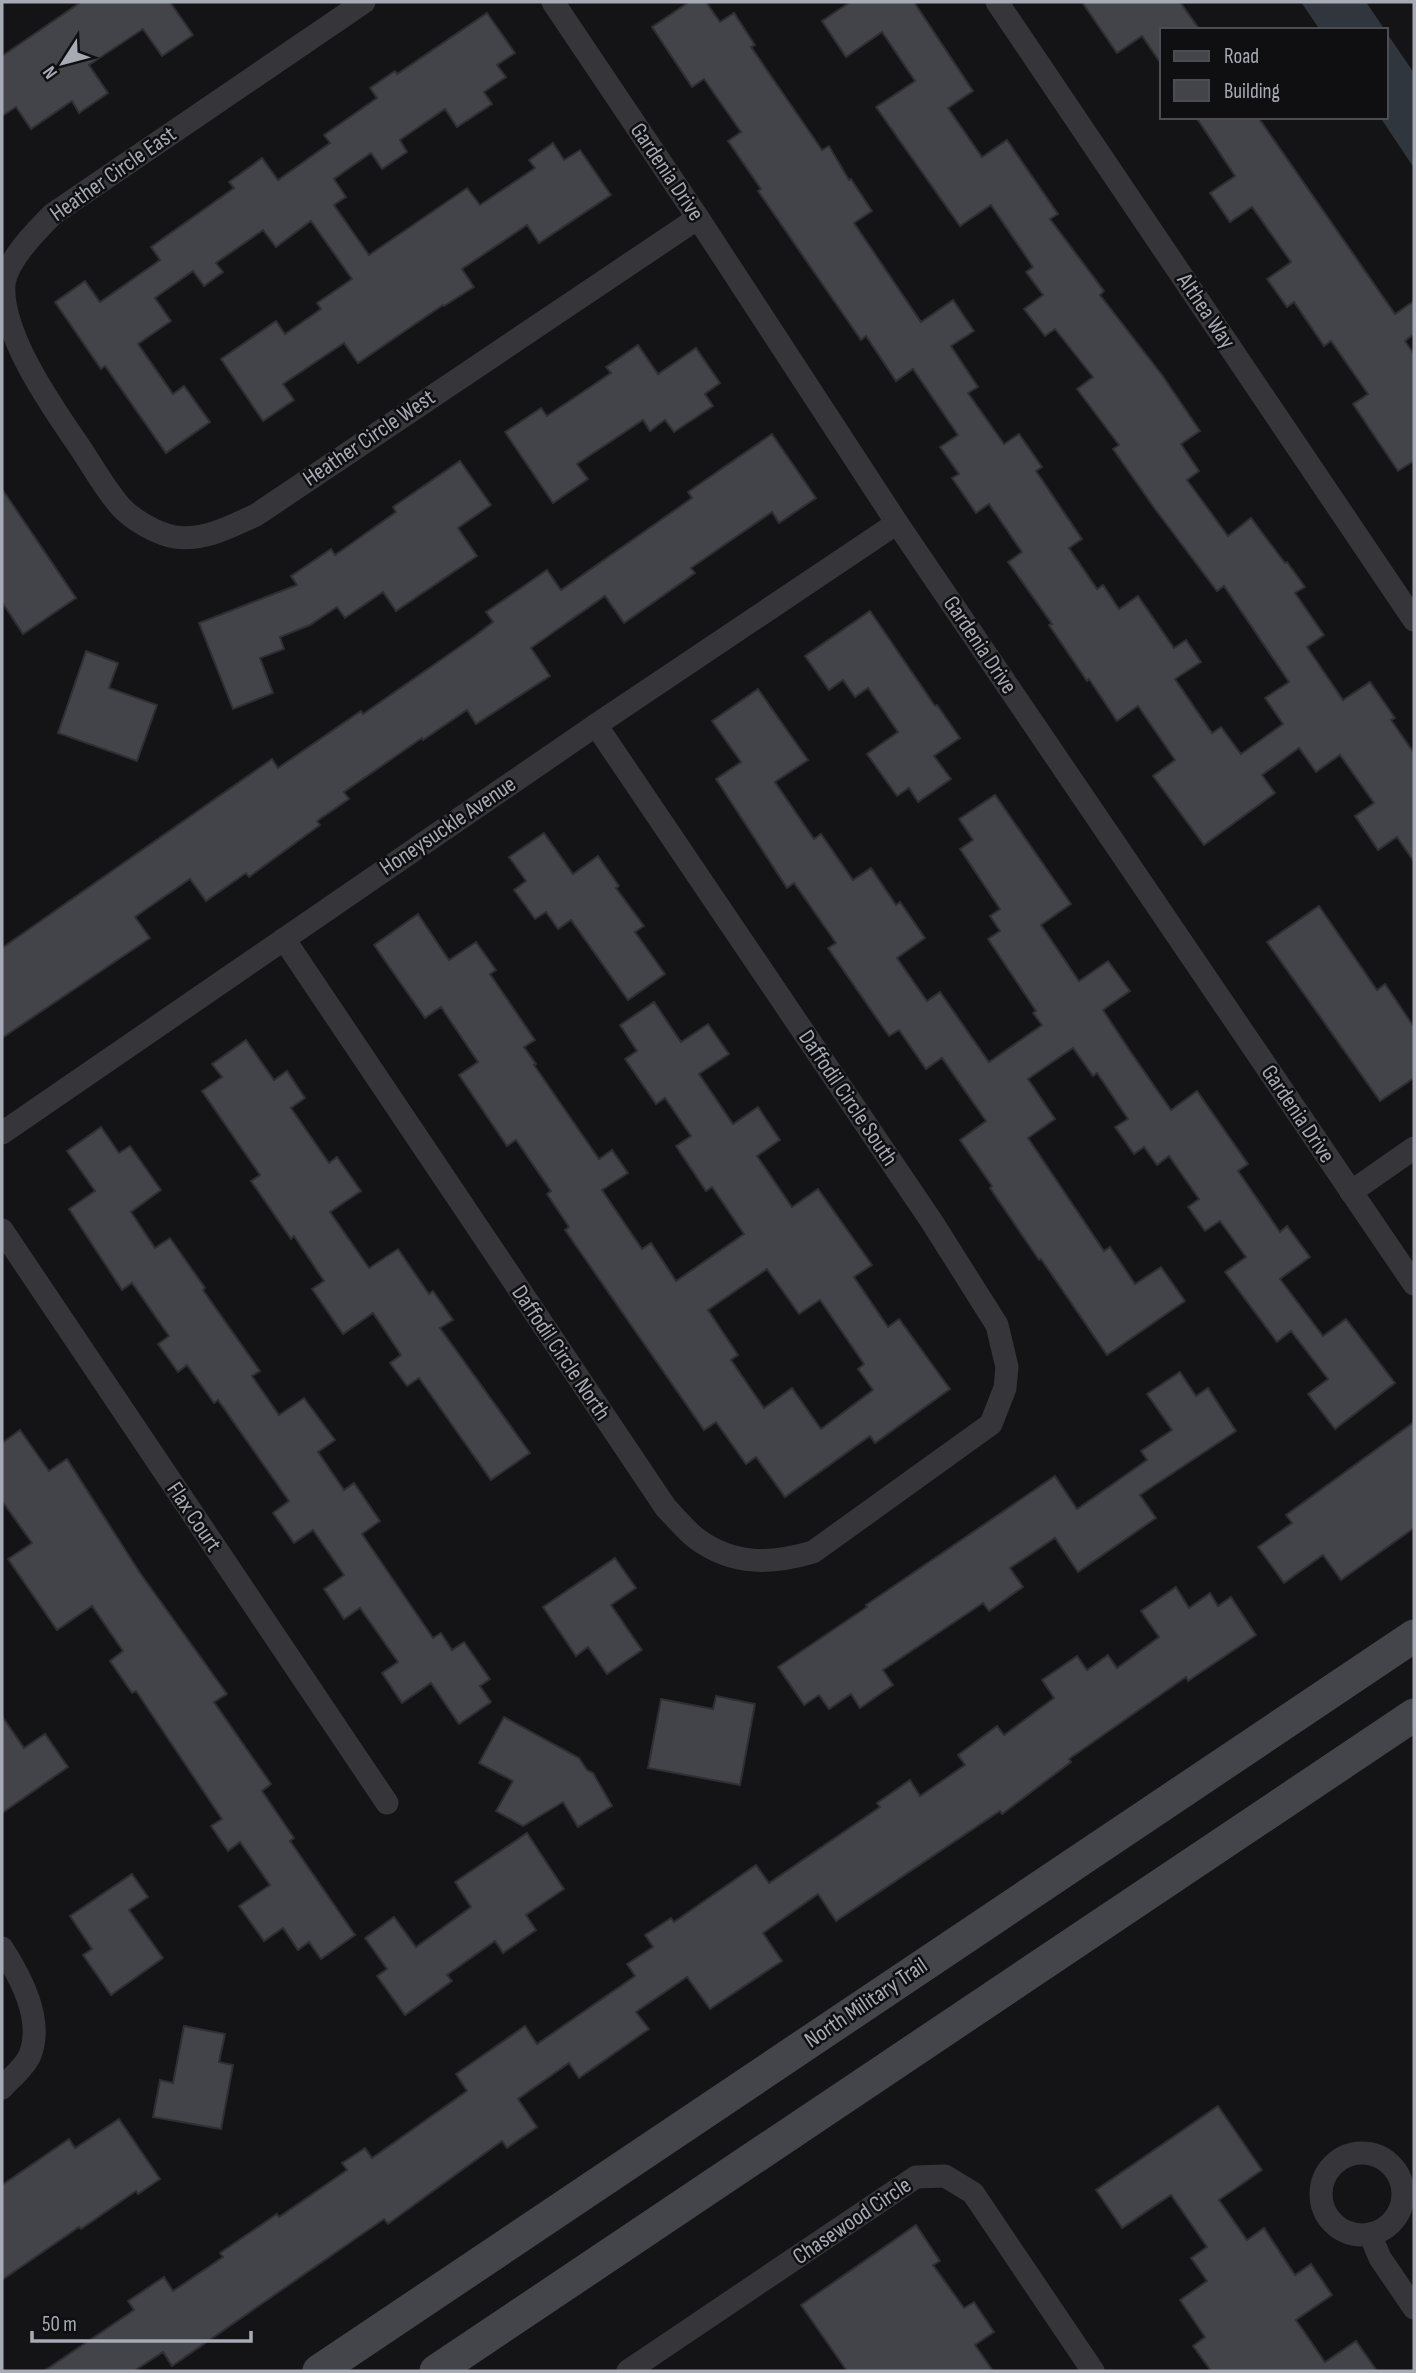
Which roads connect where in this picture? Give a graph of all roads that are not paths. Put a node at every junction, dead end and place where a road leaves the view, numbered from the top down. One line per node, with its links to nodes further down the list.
1 (364, 2): 5 (street, Heather Circle East)
2 (553, 2): 4 (street, Gardenia Drive)
3 (997, 2): 7 (street, Althea Way)
4 (698, 218): 5 (street, Heather Circle West); 6 (street, Gardenia Drive)
5 (58, 416)
6 (897, 523): 8 (street, Honeysuckle Avenue); 12 (street, Gardenia Drive)
7 (1414, 620)
8 (596, 725): 9 (street, Honeysuckle Avenue); 15 (street, Daffodil Circle South)
9 (284, 939): 10 (street, Honeysuckle Avenue); 15 (street, Daffodil Circle North)
10 (2, 1133)
11 (1414, 1148): 12 (street)
12 (1351, 1192): 14 (street, Gardenia Drive)
13 (2, 1230): 18 (street, Flax Court)
14 (1414, 1284)
15 (932, 1469)
16 (1414, 1636): 23 (main road, North Military Trail)
17 (1414, 1715): 24 (main road)
18 (387, 1803)
19 (2, 1948): 20 (street)
20 (2, 2088)
21 (1370, 2234): 22 (street)
22 (1414, 2308)
23 (318, 2371)
24 (436, 2371)
25 (628, 2371): 26 (street, Chasewood Circle)
26 (1093, 2371)

